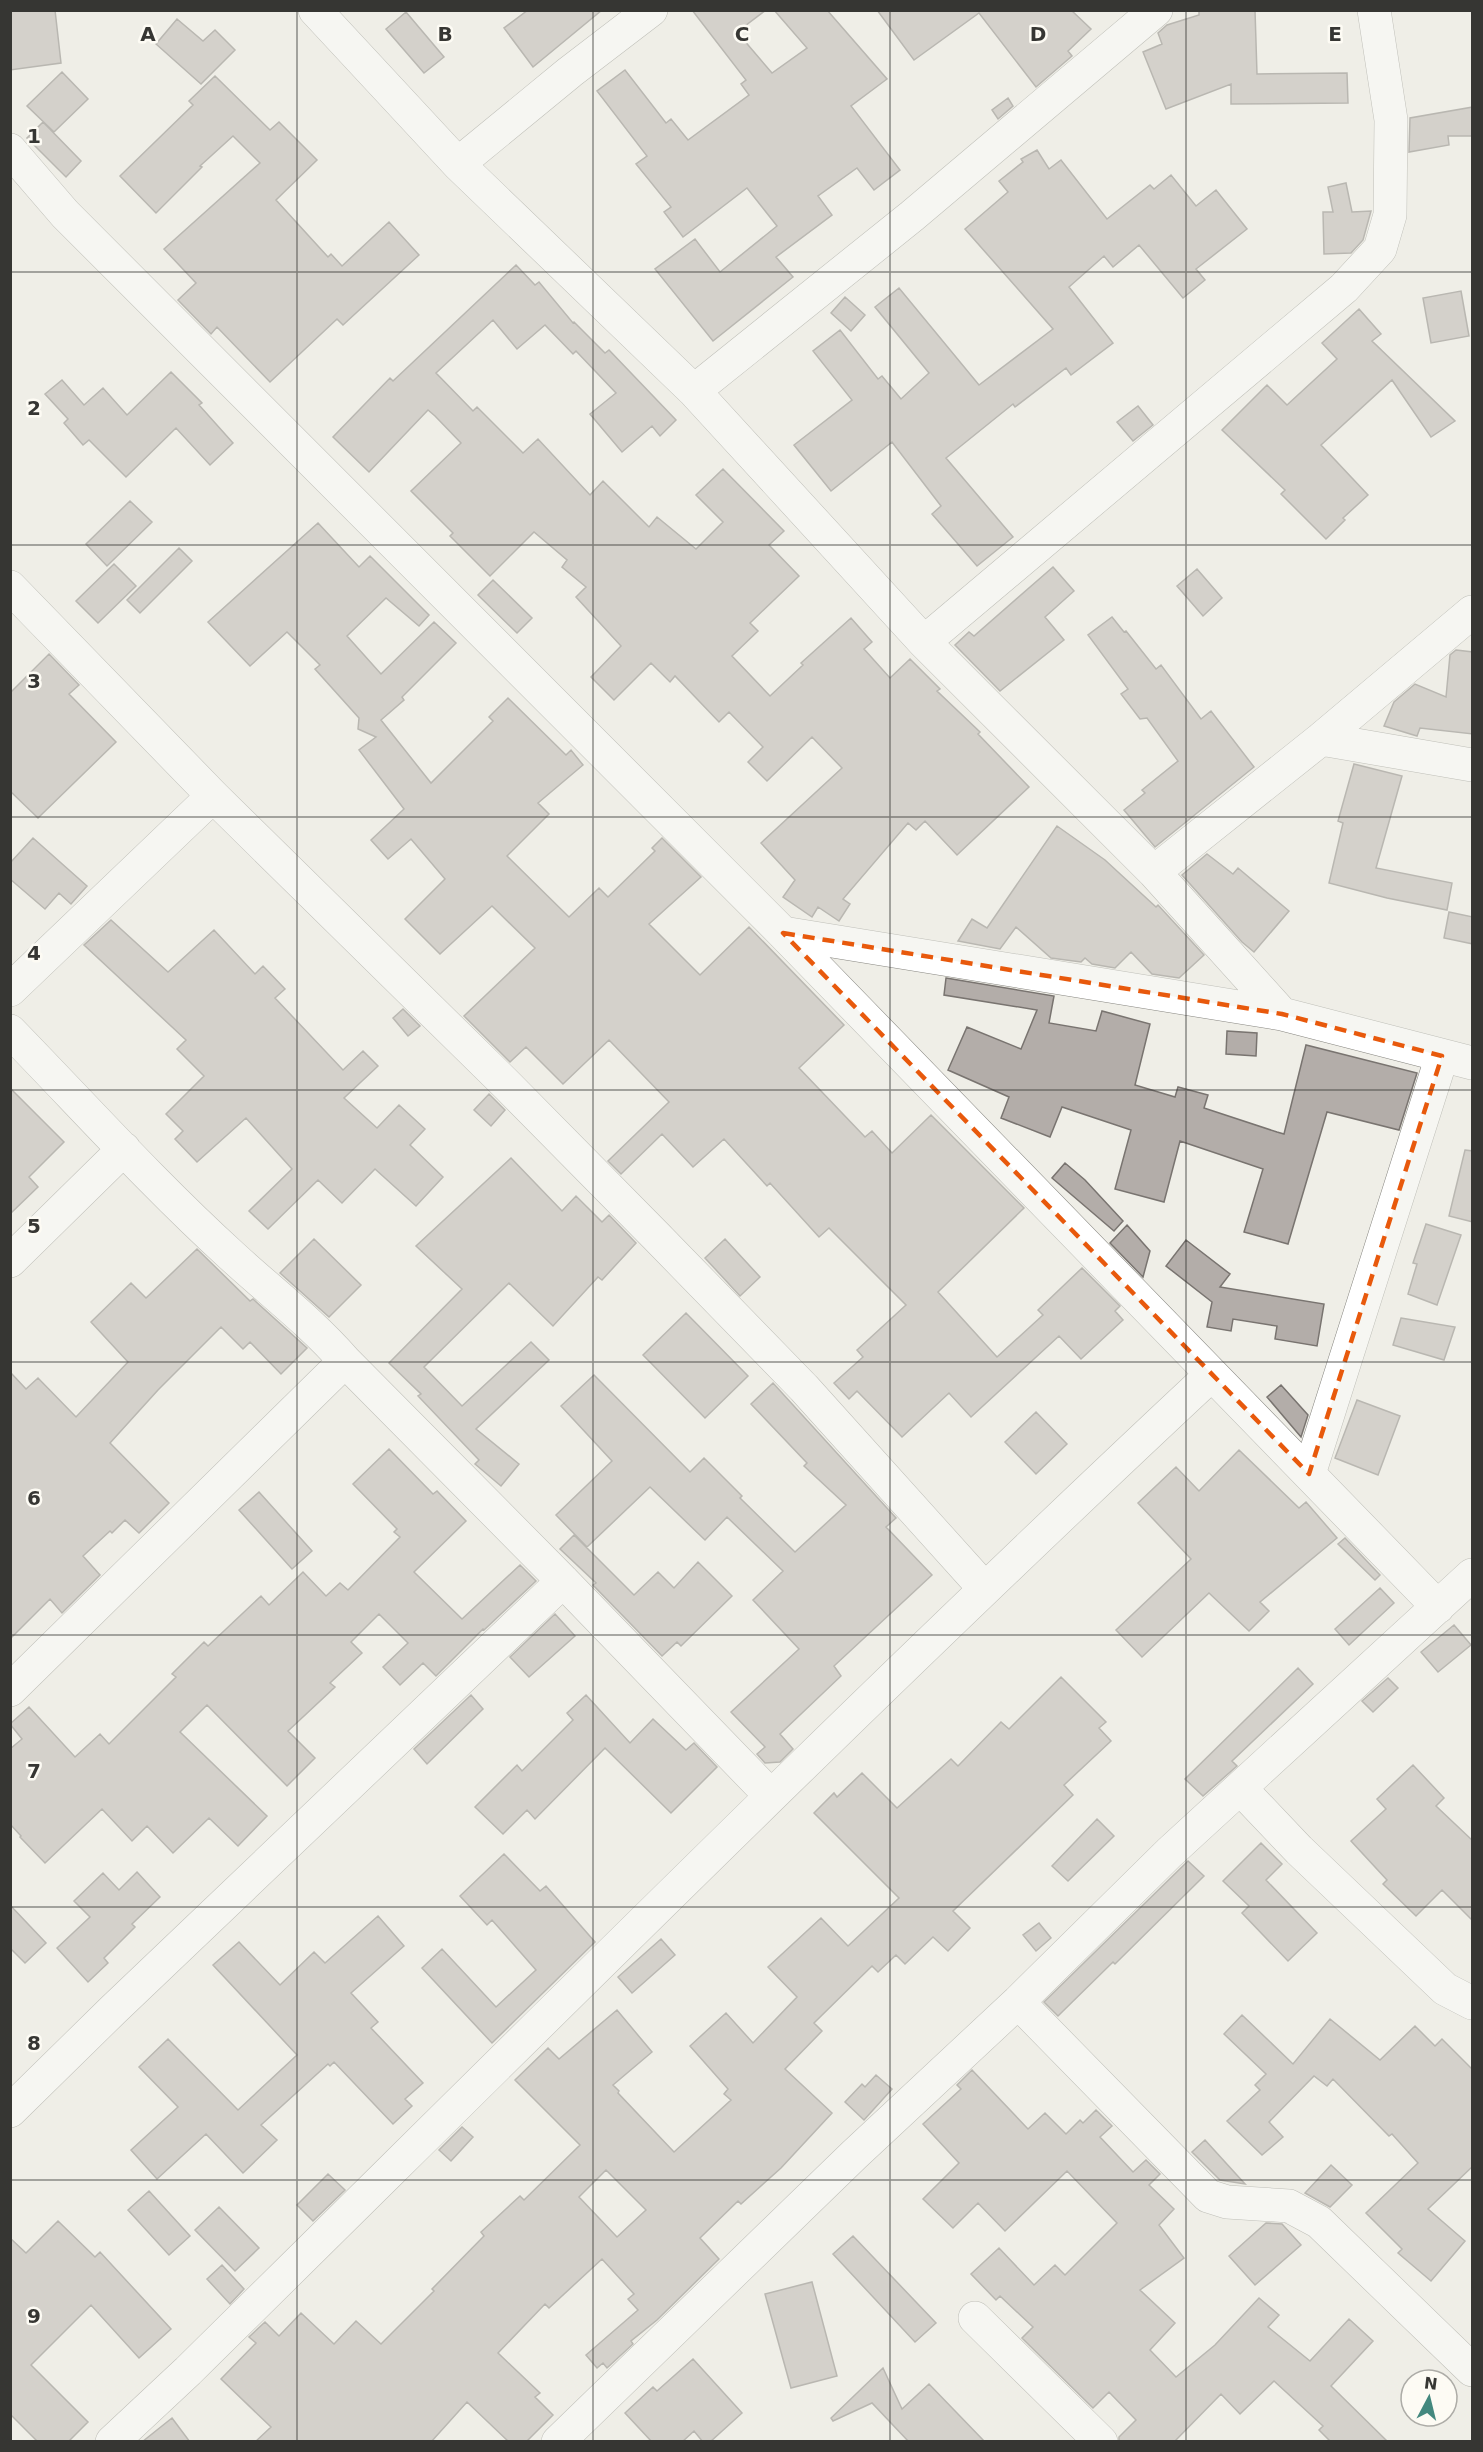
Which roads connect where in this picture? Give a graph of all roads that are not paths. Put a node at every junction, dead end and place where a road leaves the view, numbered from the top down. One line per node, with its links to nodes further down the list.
1 (315, 10): 6 (street)
2 (651, 10): 6 (street)
3 (1156, 10): 7 (street)
4 (1374, 10): 10 (street)
5 (10, 150): 15 (street)
6 (458, 164): 7 (street)
7 (694, 391): 10 (street)
8 (10, 587): 13 (street)
9 (1473, 612): 11 (street)
10 (924, 642): 14 (street)
11 (1321, 739): 12 (street); 14 (street)
12 (1473, 765)
13 (213, 795): 16 (street); 27 (street)
14 (1154, 872): 17 (street)
15 (783, 933): 17 (street); 23 (street)
16 (10, 990)
17 (1282, 1014): 19 (street)
18 (10, 1031): 20 (street)
19 (1457, 1059): 24 (street)
20 (124, 1149): 21 (street); 22 (street)
21 (10, 1261)
22 (345, 1361): 25 (street); 29 (street)
23 (1211, 1375): 24 (street); 27 (street)
24 (1308, 1474): 28 (street)
25 (563, 1581): 31 (street); 34 (street)
26 (1470, 1583): 28 (street)
27 (985, 1589): 31 (street)
28 (1438, 1607): 30 (street)
29 (10, 1690)
30 (1240, 1788): 32 (street); 33 (street)
31 (771, 1796): 38 (street)
32 (1018, 2002): 36 (street); 37 (street)
33 (1473, 2003)
34 (10, 2111)
35 (975, 2318): 39 (street)
36 (1473, 2370)
37 (570, 2439)
38 (112, 2442)
39 (1101, 2442)

